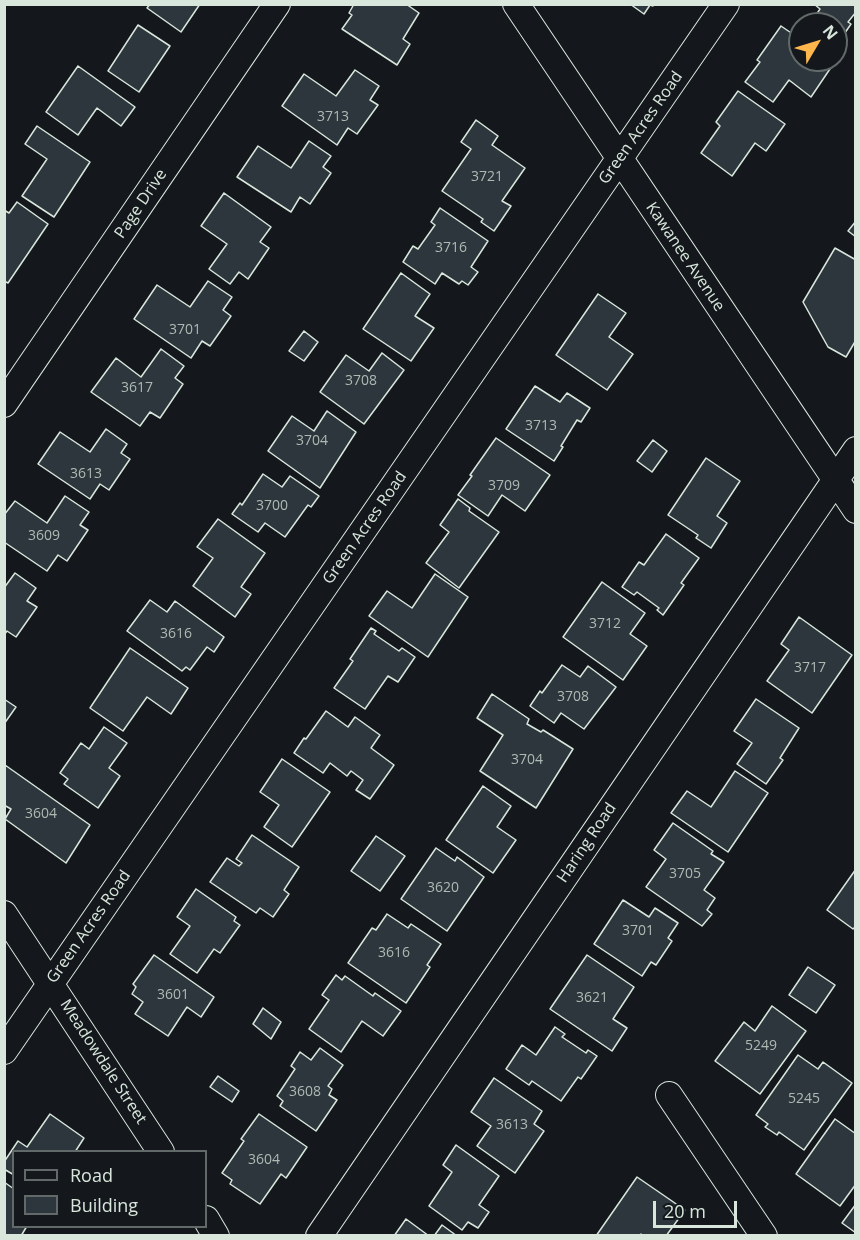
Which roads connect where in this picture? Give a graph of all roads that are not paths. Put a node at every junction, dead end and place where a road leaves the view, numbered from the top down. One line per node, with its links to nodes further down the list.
1 (278, 4): 5 (street, Page Drive)
2 (516, 4): 4 (street, Kawanee Avenue)
3 (726, 4): 4 (street, Green Acres Road)
4 (619, 160): 7 (street, Kawanee Avenue); 10 (street, Green Acres Road)
5 (4, 404)
6 (855, 450): 7 (street, Haring Road)
7 (835, 480): 8 (street, Kawanee Avenue); 16 (street, Haring Road)
8 (855, 510)
9 (4, 914): 10 (street, Meadowdale Street)
10 (51, 982): 11 (street, Green Acres Road); 13 (street, Meadowdale Street)
11 (4, 1051)
12 (669, 1095): 17 (street)
13 (160, 1150)
14 (207, 1222): 15 (street)
15 (216, 1236)
16 (319, 1236)
17 (764, 1236)

